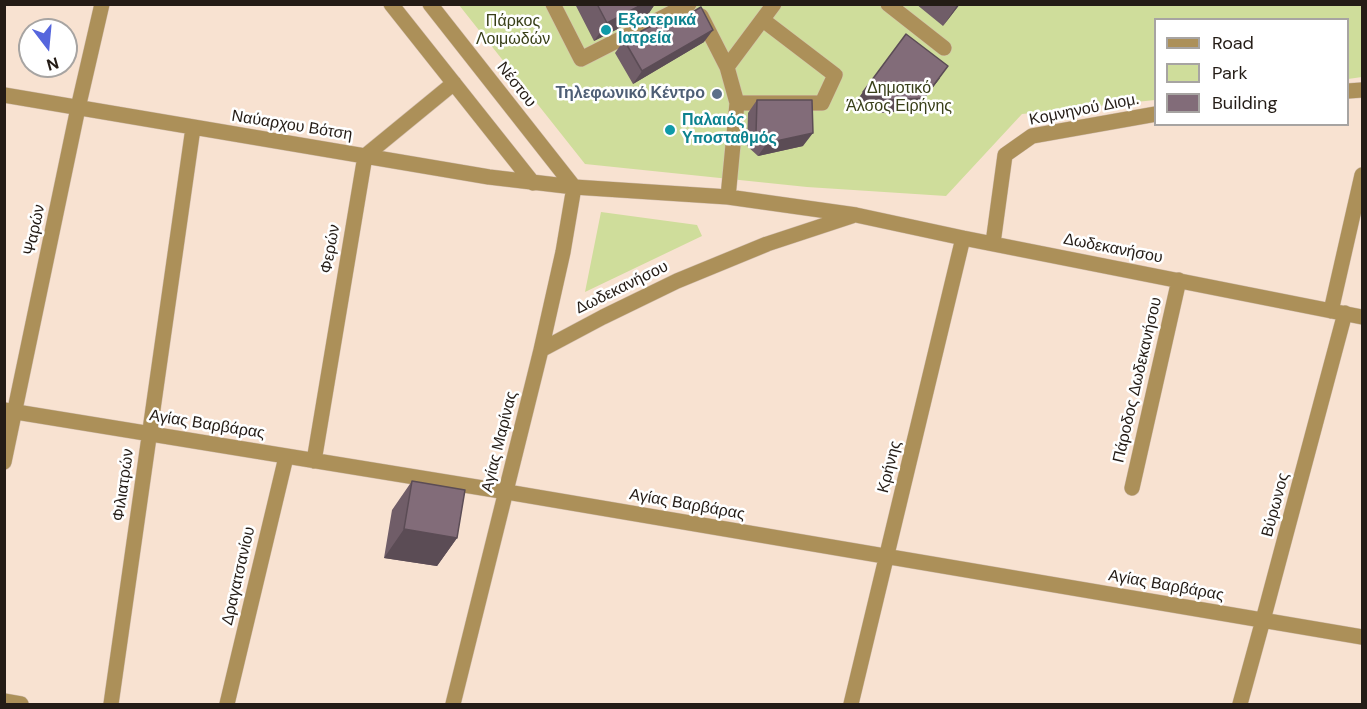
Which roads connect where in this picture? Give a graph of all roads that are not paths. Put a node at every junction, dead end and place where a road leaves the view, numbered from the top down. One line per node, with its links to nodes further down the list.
1 (102, 4): 15 (street, Ψαρών)
2 (391, 4): 12 (street)
3 (430, 4): 21 (street, Νέστου)
4 (553, 4): 5 (street)
5 (690, 4)
6 (695, 4): 11 (street)
7 (774, 4): 9 (street)
8 (888, 4): 10 (street)
9 (763, 20): 11 (street); 14 (street)
10 (944, 48)
11 (727, 67): 14 (street)
12 (454, 83): 18 (street); 20 (street)
13 (4, 95): 15 (street, Ναύαρχου Βότση)
14 (738, 103): 22 (street)
15 (78, 108): 17 (street, Ναύαρχου Βότση); 30 (street, Ψαρών)
16 (1154, 114): 25 (street, Κομνηνού Διομ.)
17 (193, 128): 18 (street, Ναύαρχου Βότση); 31 (street, Φιλιατρών)
18 (365, 156): 20 (street, Ναύαρχου Βότση); 33 (street, Φερών)
19 (1362, 175): 27 (street, Βύρωνος)
20 (533, 183): 21 (street, Ναύαρχου Βότση)
21 (574, 187): 22 (street, Δωδεκανήσου); 29 (street, Αγίας Μαρίνας)
22 (728, 197): 23 (street, Δωδεκανήσου)
23 (856, 214): 24 (street, Δωδεκανήσου); 29 (street, Δωδεκανήσου)
24 (963, 238): 25 (street, Δωδεκανήσου); 37 (street, Κρήνης)
25 (993, 243): 26 (street, Δωδεκανήσου)
26 (1179, 280): 27 (street, Δωδεκανήσου); 35 (street, Πάροδος Δωδεκανήσου)
27 (1338, 312): 28 (street, Δωδεκανήσου); 38 (street, Βύρωνος)
28 (1362, 316)
29 (541, 350): 36 (street, Αγίας Μαρίνας)
30 (10, 411): 31 (street, Αγίας Βαρβάρας); 34 (street, Ψαρών)
31 (149, 434): 32 (street, Αγίας Βαρβάρας); 42 (street, Φιλιατρών)
32 (286, 457): 33 (street, Αγίας Βαρβάρας); 43 (street, Δραγατσανίου)
33 (314, 461): 36 (street, Αγίας Βαρβάρας)
34 (4, 462)
35 (1132, 488)
36 (507, 492): 37 (street, Αγίας Βαρβάρας); 44 (street, Αγίας Μαρίνας)
37 (886, 557): 38 (street, Αγίας Βαρβάρας); 45 (street, Κρήνης)
38 (1263, 621): 39 (street, Αγίας Βαρβάρας); 46 (street, Βύρωνος)
39 (1362, 637)
40 (4, 701): 41 (street)
41 (21, 705)
42 (111, 705)
43 (227, 705)
44 (453, 705)
45 (851, 705)
46 (1240, 705)

